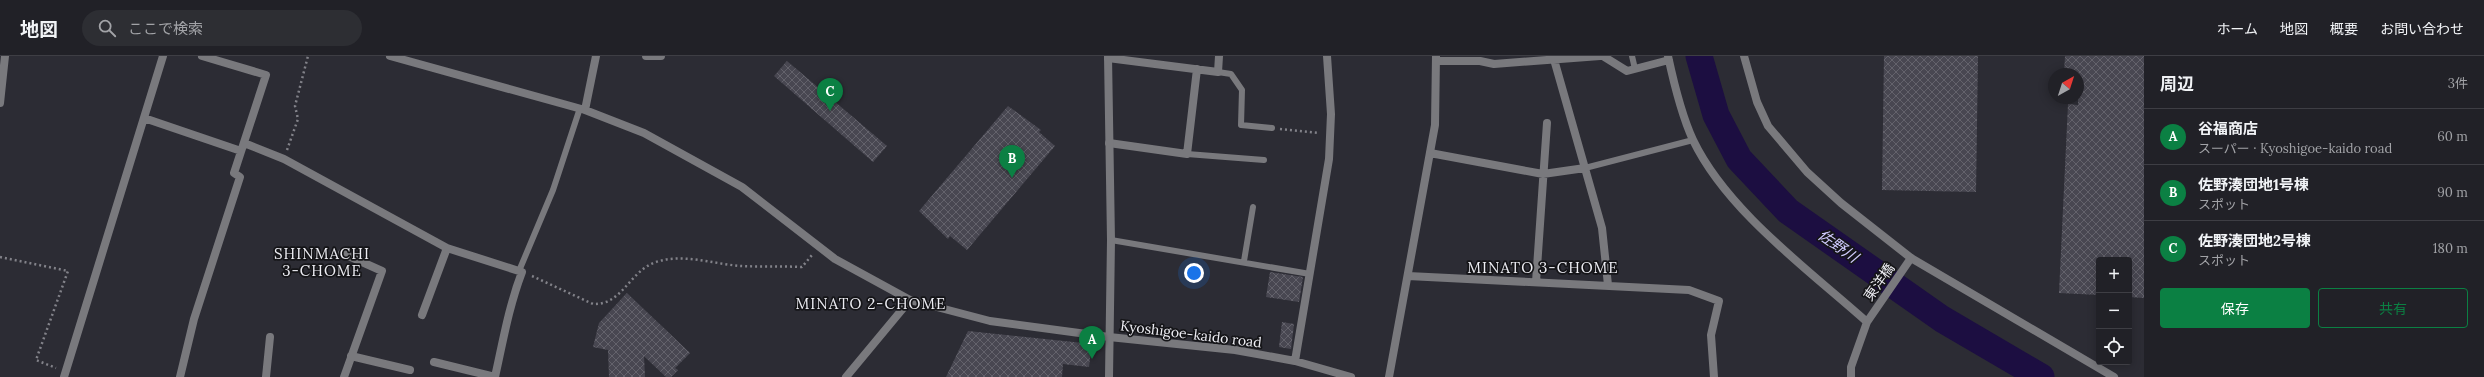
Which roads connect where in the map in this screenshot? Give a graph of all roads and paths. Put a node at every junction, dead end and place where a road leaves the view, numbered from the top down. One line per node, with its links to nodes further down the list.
1 (5, 56): 22 (street)
2 (163, 56): 24 (street)
3 (202, 56): 30 (street)
4 (308, 56): 33 (path)
5 (390, 56): 18 (street, Kyoshigoe-kaido road)
6 (596, 56): 23 (street)
7 (646, 56): 8 (street)
8 (661, 56)
9 (1219, 56): 21 (street)
10 (1328, 56): 27 (street)
11 (1601, 56): 16 (street); 19 (street)
12 (1632, 56): 19 (lane)
13 (1744, 56): 43 (street)
14 (1108, 57): 20 (street); 29 (street)
15 (1436, 58): 16 (street); 31 (street)
16 (1554, 58): 35 (street)
17 (1668, 58): 19 (street); 28 (street)
18 (416, 60): 23 (street, Kyoshigoe-kaido road)
19 (1635, 69)
20 (1198, 70): 21 (street); 32 (street)
21 (1218, 72): 26 (lane)
22 (0, 103)
23 (582, 109): 39 (street, Kyoshigoe-kaido road); 45 (lane)
24 (144, 118): 30 (street); 59 (street)
25 (1547, 123): 36 (street)
26 (1272, 128): 27 (path)
27 (1330, 134): 46 (street)
28 (1693, 140): 35 (lane); 52 (street)
29 (1109, 143): 32 (street); 38 (street)
30 (242, 147): 33 (street); 60 (street)
31 (1430, 153): 36 (street); 47 (street)
32 (1187, 154): 34 (lane)
33 (284, 159): 40 (street)
34 (1264, 160)
35 (1585, 168): 36 (street); 49 (street)
36 (1542, 174): 48 (street)
37 (1253, 207): 44 (lane)
38 (1111, 240): 44 (lane); 54 (street)
39 (819, 246): 45 (path); 50 (street, Kyoshigoe-kaido road)
40 (447, 248): 45 (street); 51 (street)
41 (342, 253): 55 (street)
42 (0, 257): 59 (path)
43 (1910, 259): 52 (street, 東洋橋); 70 (street)
44 (1244, 261): 46 (lane)
45 (520, 271): 63 (street)
46 (1310, 274): 56 (street)
47 (1408, 276): 48 (street); 67 (street)
48 (1536, 282): 49 (street)
49 (1608, 285): 68 (street)
50 (910, 300): 54 (street, Kyoshigoe-kaido road); 64 (street)
51 (422, 315)
52 (1868, 320): 69 (street, 東洋橋)
53 (270, 337): 61 (street)
54 (1109, 337): 56 (street, Kyoshigoe-kaido road); 65 (street)
55 (351, 356): 58 (street); 62 (street)
56 (1295, 361): 66 (street, Kyoshigoe-kaido road)
57 (434, 362): 63 (street)
58 (410, 370)
59 (65, 375)
60 (180, 377)
61 (266, 377)
62 (344, 377)
63 (495, 377)
64 (846, 377)
65 (1109, 377)
66 (1351, 377)
67 (1389, 377)
68 (1714, 377)
69 (1851, 377)
70 (2114, 377)

